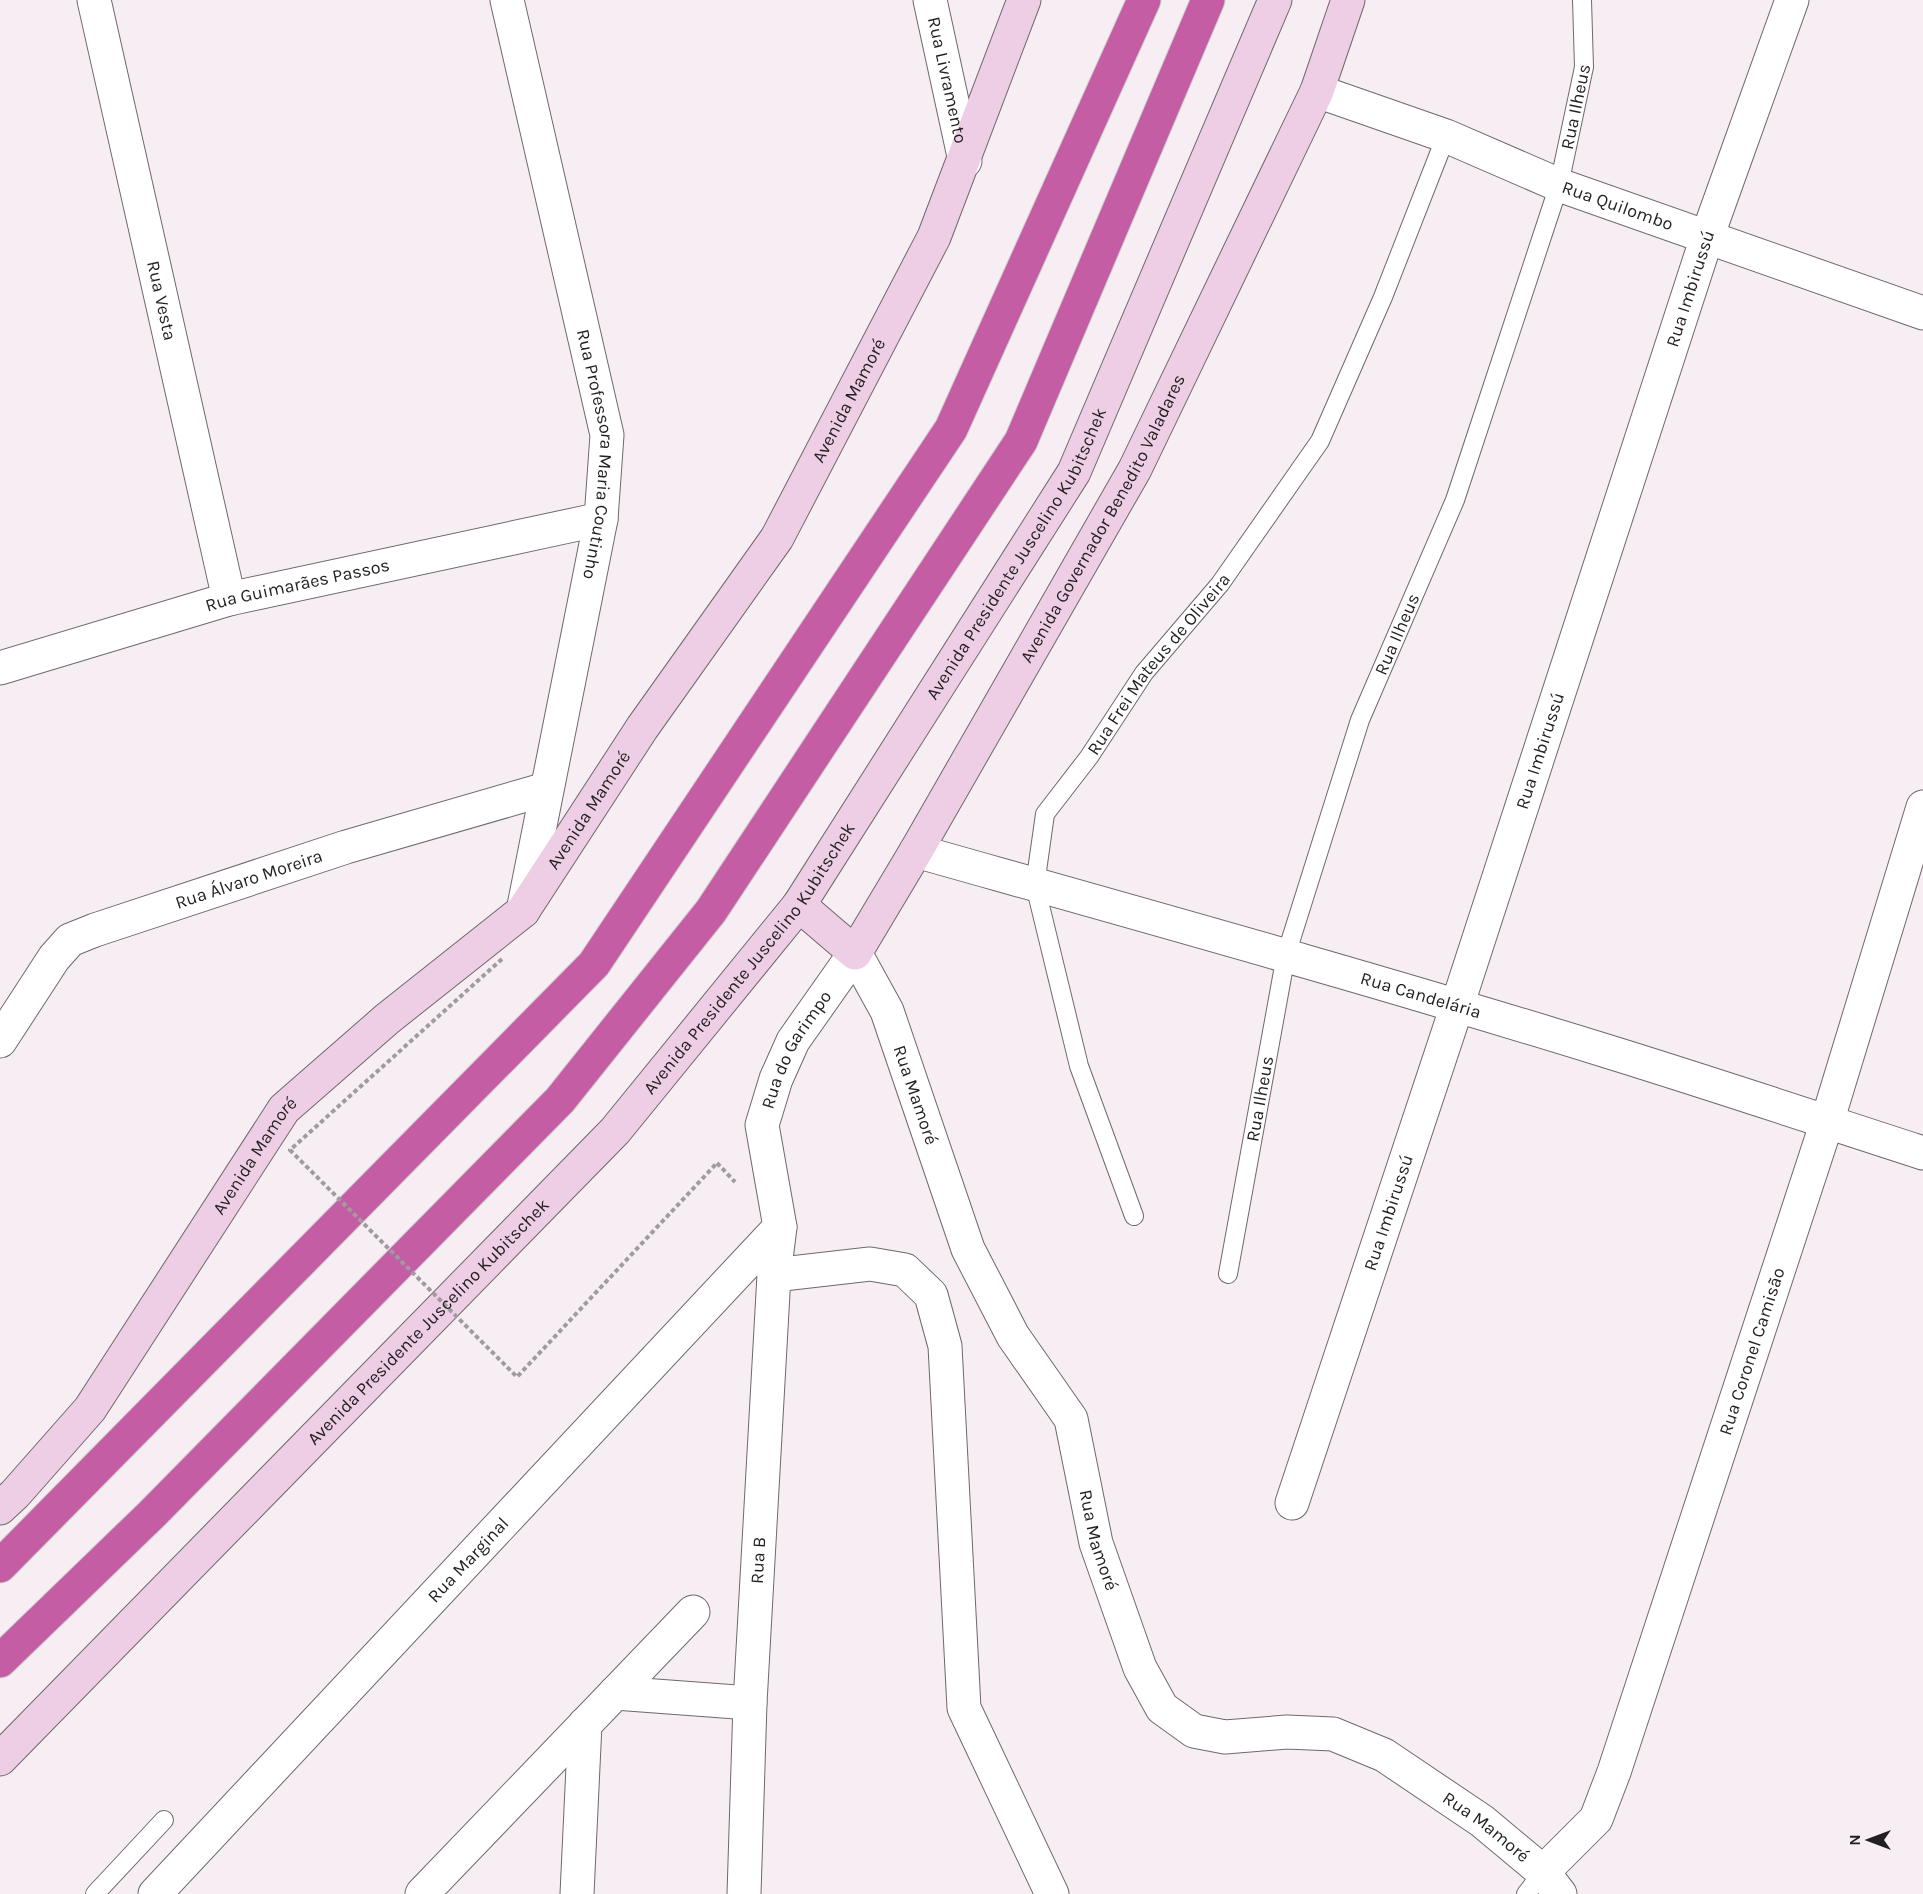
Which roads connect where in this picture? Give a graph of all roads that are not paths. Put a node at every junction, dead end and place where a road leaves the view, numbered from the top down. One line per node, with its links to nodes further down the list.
1 (94, 0): 18 (street, Rua Vesta)
2 (507, 0): 17 (street, Rua Professora Maria Coutinho)
3 (930, 0): 13 (street, Rua Livramento)
4 (1024, 0): 13 (street, Avenida Mamoré)
5 (1144, 0): 38 (highway)
6 (1208, 0): 40 (highway)
7 (1275, 0): 24 (street, Avenida Presidente Juscelino Kubitschek)
8 (1348, 0): 11 (street, Avenida Governador Benedito Valadares)
9 (1582, 0): 14 (lane, Rua Ilheus)
10 (1792, 0): 15 (street, Rua Imbirussú)
11 (1317, 91): 12 (street, Rua Quilombo); 22 (street, Avenida Governador Benedito Valadares)
12 (1446, 136): 14 (street, Rua Quilombo); 23 (lane, Rua Frei Mateus de Oliveira)
13 (965, 161): 25 (street, Avenida Mamoré)
14 (1559, 185): 15 (street, Rua Quilombo); 27 (lane, Rua Ilheus)
15 (1707, 237): 16 (street, Rua Quilombo); 28 (street, Rua Imbirussú)
16 (1923, 313)
17 (601, 519): 18 (street, Rua Guimarães Passos); 20 (street, Rua Professora Maria Coutinho)
18 (229, 599): 19 (street, Rua Guimarães Passos)
19 (0, 668)
20 (546, 789): 25 (street, Rua Professora Maria Coutinho); 29 (street, Rua Álvaro Moreira)
21 (1923, 807): 30 (street, Rua Coronel Camisão)
22 (916, 851): 23 (street, Rua Candelária); 26 (street, Avenida Governador Benedito Valadares)
23 (1035, 885): 27 (street, Rua Candelária); 32 (lane, Rua Frei Mateus de Oliveira)
24 (799, 904): 26 (street); 44 (street, Avenida Presidente Juscelino Kubitschek)
25 (523, 911): 36 (street, Avenida Mamoré)
26 (855, 953): 33 (street, Rua do Garimpo); 46 (street, Rua Mamoré)
27 (1286, 955): 28 (street, Rua Candelária); 34 (lane, Rua Ilheus)
28 (1457, 1006): 30 (street, Rua Candelária); 37 (street, Rua Imbirussú)
29 (0, 1041)
30 (1827, 1122): 31 (street, Rua Candelária); 46 (street, Rua Coronel Camisão)
31 (1923, 1153)
32 (1134, 1216)
33 (780, 1227): 35 (street, Rua B); 48 (street, Rua Marginal)
34 (1227, 1274)
35 (774, 1275): 42 (street, Rua B); 52 (street)
36 (5, 1499)
37 (1292, 1503)
38 (0, 1566)
39 (693, 1611): 41 (street)
40 (0, 1661)
41 (615, 1693): 42 (street); 43 (street)
42 (750, 1703): 51 (street, Rua B)
43 (585, 1724): 49 (street); 50 (street)
44 (0, 1760)
45 (164, 1820): 47 (lane)
46 (1543, 1887)
47 (95, 1894)
48 (155, 1894)
49 (422, 1894)
50 (577, 1894)
51 (744, 1894)
52 (1052, 1894)

